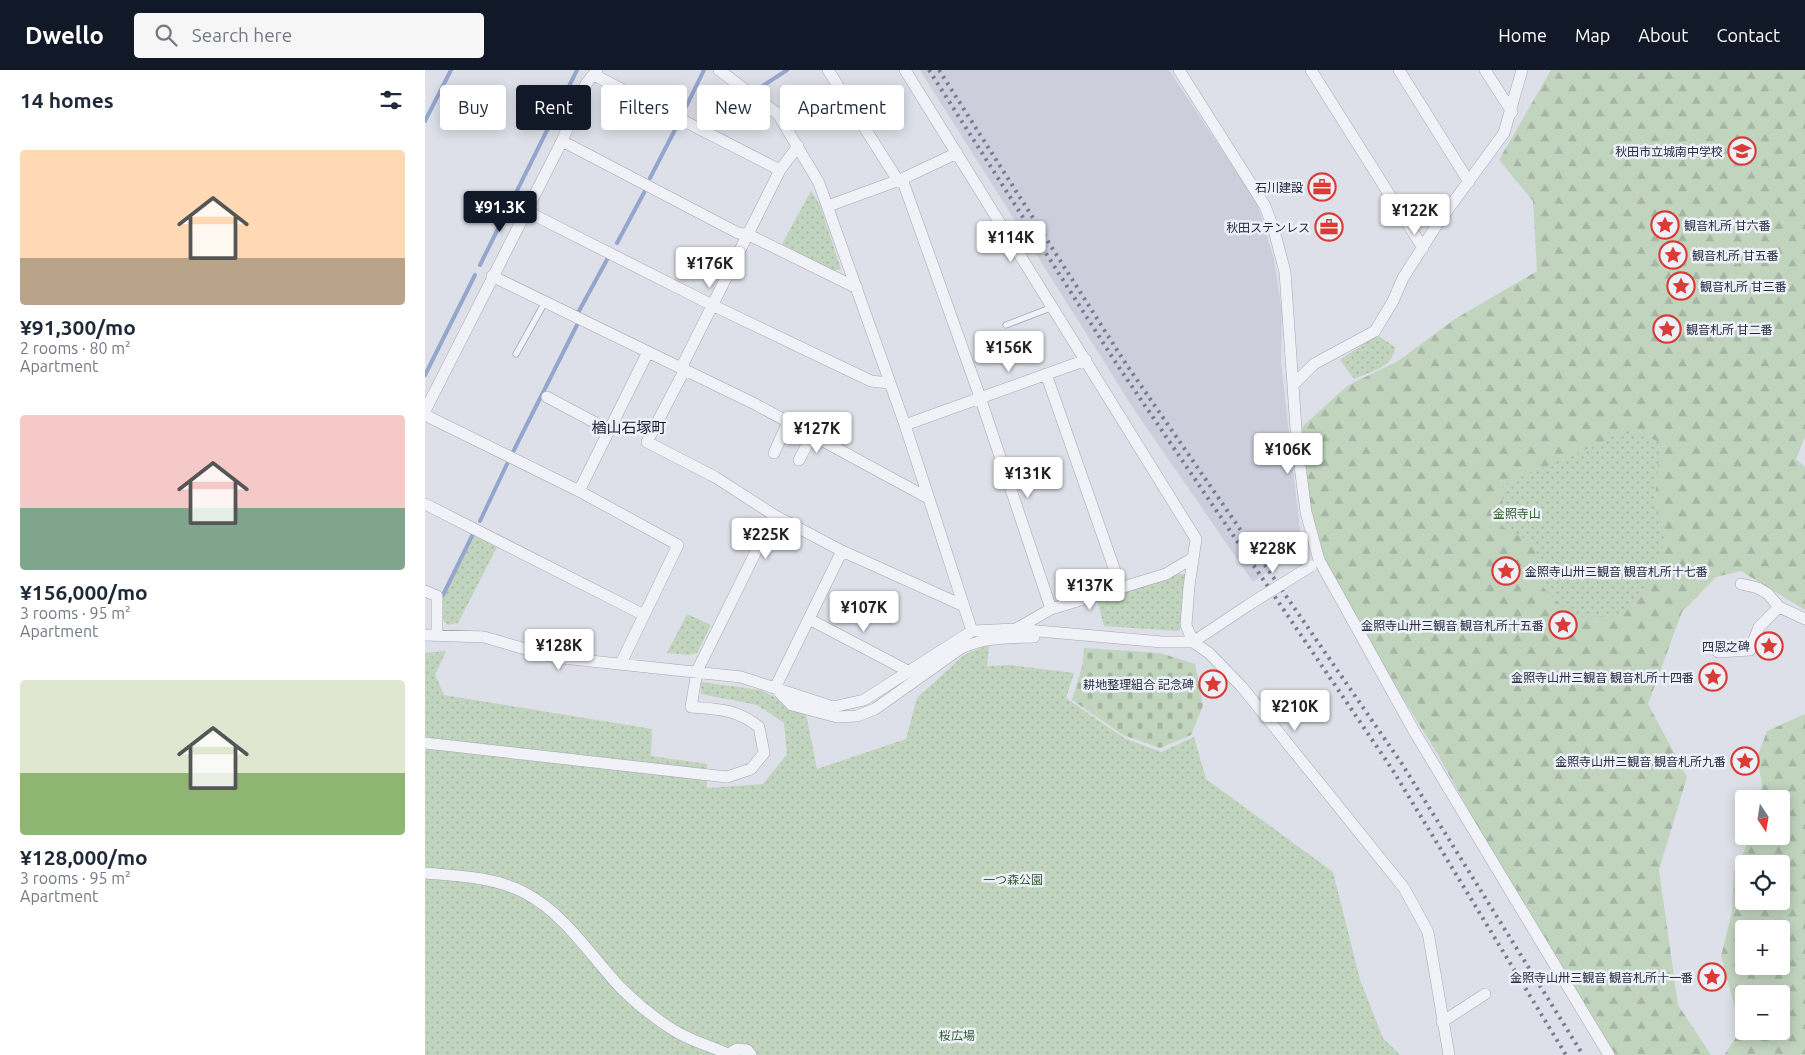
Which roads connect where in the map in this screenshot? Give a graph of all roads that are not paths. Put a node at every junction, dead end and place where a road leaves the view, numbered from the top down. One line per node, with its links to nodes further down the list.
1 (719, 70): 12 (street)
2 (828, 70): 15 (street)
3 (905, 70): 13 (street)
4 (1179, 70): 33 (street)
5 (1311, 70): 20 (street)
6 (1399, 70): 16 (street)
7 (1485, 70): 10 (street)
8 (1523, 70): 10 (street)
9 (595, 72): 11 (street); 14 (street)
10 (1512, 112): 16 (street)
11 (562, 141): 18 (street); 19 (street)
12 (798, 146): 14 (street); 17 (street)
13 (957, 153): 15 (street); 25 (street)
14 (780, 170): 19 (street)
15 (899, 179): 17 (street); 35 (street)
16 (1469, 182): 20 (street)
17 (829, 206): 22 (street)
18 (526, 211): 21 (street); 24 (street)
19 (749, 235): 22 (street); 24 (street)
20 (1423, 248): 33 (street)
21 (492, 276): 23 (street); 36 (street)
22 (857, 288): 32 (street)
23 (545, 302): 27 (street); 28 (lane)
24 (712, 305): 30 (street); 32 (street)
25 (1053, 307): 26 (lane); 29 (street)
26 (1006, 325)
27 (648, 352): 30 (street); 39 (street)
28 (517, 354)
29 (1086, 360): 31 (street); 48 (street)
30 (683, 368): 37 (street); 46 (street)
31 (1046, 374): 35 (street); 51 (street)
32 (889, 383): 38 (street)
33 (1294, 384): 49 (street)
34 (547, 397): 39 (street)
35 (980, 397): 38 (street); 55 (street)
36 (425, 413): 43 (street)
37 (788, 422): 40 (street); 41 (street)
38 (905, 425): 44 (street)
39 (609, 430): 43 (street)
40 (812, 435): 42 (street); 44 (street)
41 (774, 453)
42 (799, 460)
43 (579, 491): 56 (street)
44 (928, 498): 53 (street)
45 (425, 504): 56 (street)
46 (774, 516): 47 (street); 67 (street)
47 (842, 550): 53 (street); 57 (street)
48 (1193, 558): 51 (street); 64 (street)
49 (1315, 563): 64 (street, bridge); 77 (street)
50 (1741, 584): 54 (street)
51 (1121, 588): 55 (street)
52 (425, 591): 61 (street)
53 (964, 606): 60 (street)
54 (1779, 607): 58 (street); 65 (street)
55 (1051, 609): 59 (street)
56 (643, 615): 66 (street)
57 (809, 619): 68 (street); 69 (street)
58 (1805, 620)
59 (1016, 629): 60 (street); 62 (street)
60 (972, 631): 68 (street)
61 (437, 634): 63 (street); 66 (street)
62 (1064, 634): 64 (street); 69 (street)
63 (425, 635)
64 (1193, 642): 73 (street)
65 (1718, 652)
66 (621, 664): 67 (street)
67 (697, 671): 69 (street); 70 (street)
68 (908, 671): 69 (street)
69 (775, 688)
70 (425, 743)
71 (425, 872): 74 (street)
72 (1485, 994): 73 (street)
73 (1442, 1022): 76 (street)
74 (727, 1054): 75 (street)
75 (751, 1055)
76 (1449, 1055)
77 (1609, 1055)

